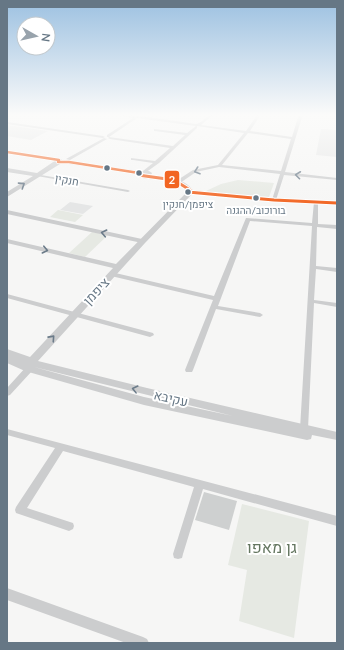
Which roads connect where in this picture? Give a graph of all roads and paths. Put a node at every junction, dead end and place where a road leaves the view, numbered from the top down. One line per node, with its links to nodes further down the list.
1 (95, 144): 9 (street)
2 (154, 144): 6 (street)
3 (177, 144): 6 (street)
4 (237, 144): 12 (street)
5 (291, 144): 14 (street)
6 (174, 147): 11 (street)
7 (7, 152): 10 (street)
8 (134, 159): 11 (street)
9 (68, 160): 10 (street); 15 (street)
10 (59, 161): 16 (street)
11 (157, 162): 15 (street)
12 (219, 166): 14 (street); 18 (street, one-way to 18)
13 (7, 170): 16 (street, חנקין)
14 (282, 173): 17 (street, one-way to 14); 22 (street)
15 (147, 174): 18 (street)
16 (37, 175): 19 (street, חנקין); 21 (street, one-way to 16)
17 (337, 179)
18 (178, 182): 20 (street)
19 (128, 191)
20 (192, 192): 22 (street); 29 (street, ציפמן)
21 (7, 195)
22 (274, 200): 23 (street)
23 (316, 203): 24 (street); 26 (street)
24 (337, 203)
25 (7, 212): 29 (street, one-way to 25)
26 (315, 224): 27 (street); 31 (street); 35 (street)
27 (337, 227)
28 (7, 241): 30 (street, one-way to 30)
29 (142, 241): 30 (street, ציפמן)
30 (118, 267): 33 (street, ציפמן)
31 (313, 267): 32 (street); 36 (street)
32 (337, 270)
33 (111, 274): 35 (street); 39 (street, ציפמן)
34 (7, 296): 39 (street)
35 (217, 299): 38 (street)
36 (311, 301): 37 (street); 47 (street)
37 (337, 305)
38 (214, 307): 40 (street); 45 (street)
39 (74, 315): 41 (street); 44 (street, ציפמן, one-way to 39)
40 (260, 315)
41 (150, 336)
42 (7, 352): 44 (street, עקיבא)
43 (7, 359): 44 (street, עקיבא)
44 (30, 365): 46 (street, ציפמן); 47 (street, עקיבא, one-way to 44); 50 (street, עקיבא)
45 (188, 370)
46 (7, 392)
47 (304, 429): 49 (street, עקיבא)
48 (7, 432): 51 (street)
49 (337, 436)
50 (337, 443)
51 (61, 446): 52 (street); 54 (street)
52 (200, 484): 53 (street); 55 (street)
53 (337, 521)
54 (69, 526)
55 (178, 554)
56 (7, 594): 57 (street)
57 (143, 643)

